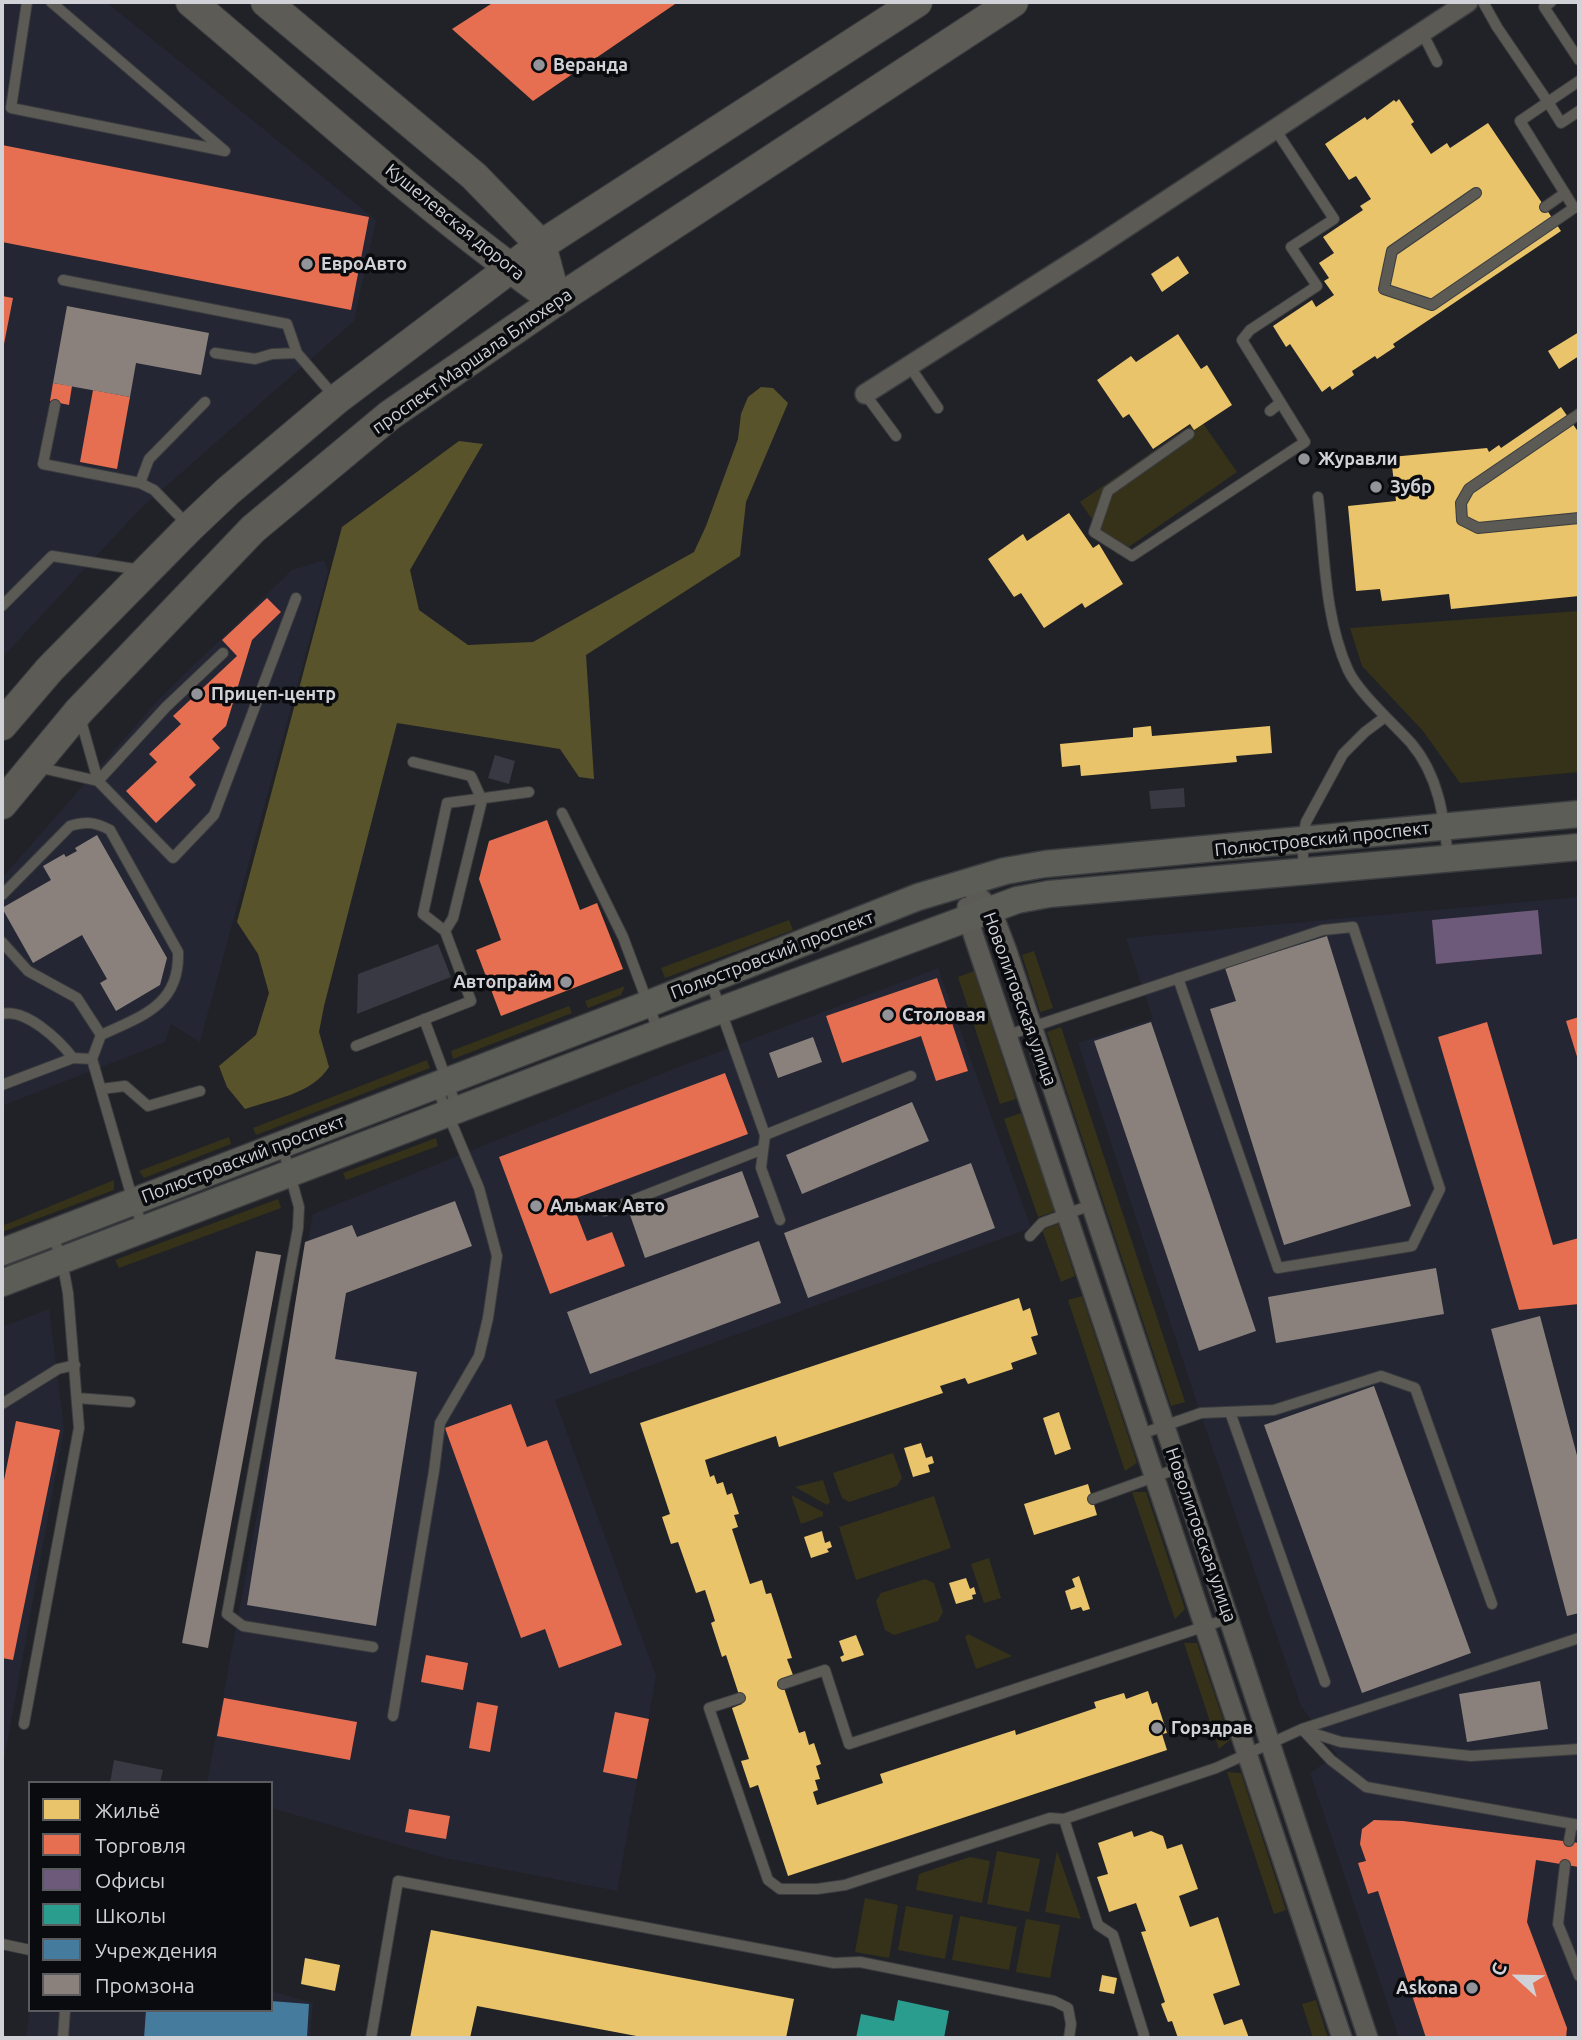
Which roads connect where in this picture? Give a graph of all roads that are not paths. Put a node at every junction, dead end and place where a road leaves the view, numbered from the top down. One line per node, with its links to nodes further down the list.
1 (27, 2): 2 (lane)
2 (51, 2)
3 (191, 2): 21 (main road, Кушелевская дорога)
4 (266, 2): 20 (main road, Кушелевская дорога)
5 (918, 2): 20 (main road)
6 (1013, 2): 23 (main road, проспект Маршала Блюхера)
7 (1468, 2): 10 (street)
8 (1483, 2): 14 (lane)
9 (1551, 2): 11 (lane)
10 (1422, 32): 12 (lane); 16 (street)
11 (1579, 60)
12 (1437, 62)
13 (1579, 81): 14 (lane)
14 (1548, 102): 15 (lane); 18 (lane)
15 (1579, 111)
16 (1275, 129): 26 (street); 30 (lane)
17 (1476, 193): 18 (lane)
18 (1565, 193): 19 (lane)
19 (1545, 207)
20 (541, 245): 21 (main road); 23 (main road, Кушелевская дорога)
21 (508, 267): 23 (main road, Кушелевская дорога); 28 (main road)
22 (63, 279): 25 (lane)
23 (556, 301): 45 (main road, проспект Маршала Блюхера)
24 (215, 352): 25 (lane)
25 (297, 353): 28 (lane)
26 (910, 368): 27 (street); 32 (lane)
27 (866, 394): 36 (lane)
28 (337, 399): 40 (main road)
29 (205, 402): 37 (lane)
30 (1280, 404): 33 (lane); 35 (lane)
31 (55, 405): 37 (lane)
32 (938, 408)
33 (1270, 411)
34 (1579, 414): 39 (lane)
35 (1189, 434)
36 (896, 436)
37 (140, 483): 40 (lane)
38 (1318, 496): 46 (lane)
39 (1579, 518)
40 (190, 527): 41 (main road)
41 (145, 570): 43 (lane); 47 (main road)
42 (296, 598): 50 (lane)
43 (2, 606)
44 (223, 653): 50 (lane)
45 (79, 712): 49 (main road, проспект Маршала Блюхера); 50 (lane)
46 (1385, 717): 56 (lane); 57 (lane)
47 (2, 725)
48 (413, 762): 52 (lane)
49 (33, 766): 50 (lane); 53 (main road, проспект Маршала Блюхера)
50 (98, 781)
51 (529, 792): 52 (lane)
52 (482, 800): 64 (lane); 64 (lane)
53 (2, 804)
54 (562, 813): 68 (lane)
55 (1579, 814): 56 (main road, Полюстровский проспект)
56 (1445, 827): 57 (main road, Полюстровский проспект); 59 (lane)
57 (1302, 842): 60 (lane); 61 (main road, Полюстровский проспект)
58 (1579, 847): 59 (main road, Полюстровский проспект)
59 (1448, 859): 60 (main road, Полюстровский проспект)
60 (1304, 871): 63 (main road, Полюстровский проспект)
61 (965, 882): 63 (street, Новолитовская улица); 67 (main road, Полюстровский проспект)
62 (2, 895): 74 (lane)
63 (979, 914): 69 (main road, Полюстровский проспект); 72 (street, Новолитовская улица); 75 (street, Новолитовская улица)
64 (445, 931): 71 (lane)
65 (2, 943): 74 (lane)
66 (1178, 978): 66 (lane); 72 (lane)
67 (710, 980): 68 (main road, Полюстровский проспект); 69 (lane)
68 (648, 1004): 73 (lane); 80 (main road, Полюстровский проспект)
69 (720, 1010): 73 (main road, Полюстровский проспект); 85 (lane)
70 (2, 1014): 77 (lane)
71 (424, 1019): 76 (lane); 80 (lane)
72 (1032, 1027): 75 (lane); 90 (street, Новолитовская улица)
73 (659, 1033): 84 (main road, Полюстровский проспект)
74 (101, 1035): 78 (lane)
75 (1008, 1035): 92 (street, Новолитовская улица)
76 (356, 1046)
77 (73, 1058): 78 (lane); 81 (lane)
78 (92, 1059): 82 (lane)
79 (911, 1076): 85 (lane)
80 (441, 1083): 84 (lane); 86 (main road, Полюстровский проспект)
81 (2, 1085)
82 (101, 1089): 83 (lane); 89 (lane)
83 (201, 1091)
84 (452, 1111): 88 (main road, Полюстровский проспект); 120 (lane)
85 (765, 1136): 87 (lane)
86 (282, 1144): 88 (lane); 89 (main road, Полюстровский проспект)
87 (764, 1149): 91 (lane); 93 (lane)
88 (291, 1172): 94 (main road, Полюстровский проспект); 116 (lane)
89 (133, 1201): 94 (lane); 95 (main road, Полюстровский проспект)
90 (1091, 1205): 92 (lane); 99 (street, Новолитовская улица)
91 (605, 1211)
92 (1068, 1214): 96 (lane); 100 (street, Новолитовская улица)
93 (780, 1220)
94 (144, 1229): 98 (main road, Полюстровский проспект)
95 (52, 1233): 97 (main road, Полюстровский проспект); 98 (lane)
96 (1030, 1236)
97 (2, 1252)
98 (62, 1261): 101 (main road, Полюстровский проспект); 102 (lane)
99 (1114, 1273): 100 (lane); 107 (street, Новолитовская улица)
100 (1090, 1282): 108 (street, Новолитовская улица)
101 (2, 1283)
102 (75, 1365): 103 (lane); 105 (lane)
103 (77, 1398): 104 (lane); 121 (lane)
104 (130, 1402)
105 (2, 1404)
106 (1230, 1412): 107 (lane); 112 (lane); 117 (lane)
107 (1164, 1426): 108 (lane); 109 (street, Новолитовская улица)
108 (1141, 1434): 110 (street, Новолитовская улица)
109 (1179, 1468): 110 (lane); 113 (street, Новолитовская улица)
110 (1156, 1477): 111 (lane); 114 (street, Новолитовская улица)
111 (1093, 1499)
112 (1492, 1604)
113 (1230, 1618): 114 (lane); 123 (street, Новолитовская улица)
114 (1205, 1627): 118 (lane); 125 (street, Новолитовская улица)
115 (1579, 1638): 122 (lane)
116 (373, 1647)
117 (1325, 1682)
118 (783, 1684)
119 (740, 1698): 126 (lane)
120 (393, 1716)
121 (24, 1724)
122 (1302, 1729): 123 (lane); 124 (lane); 127 (lane)
123 (1271, 1743): 125 (lane); 139 (street, Новолитовская улица)
124 (1579, 1749)
125 (1248, 1753): 126 (lane); 138 (street, Новолитовская улица)
126 (1064, 1819): 137 (lane)
127 (1576, 1825): 128 (lane)
128 (1569, 1841)
129 (1565, 1865): 132 (lane)
130 (2, 1944): 131 (lane)
131 (28, 1950)
132 (1579, 1976)
133 (65, 2012): 134 (lane)
134 (63, 2038)
135 (371, 2038): 136 (lane)
136 (1069, 2038)
137 (1143, 2038)
138 (1342, 2038)
139 (1368, 2038)

